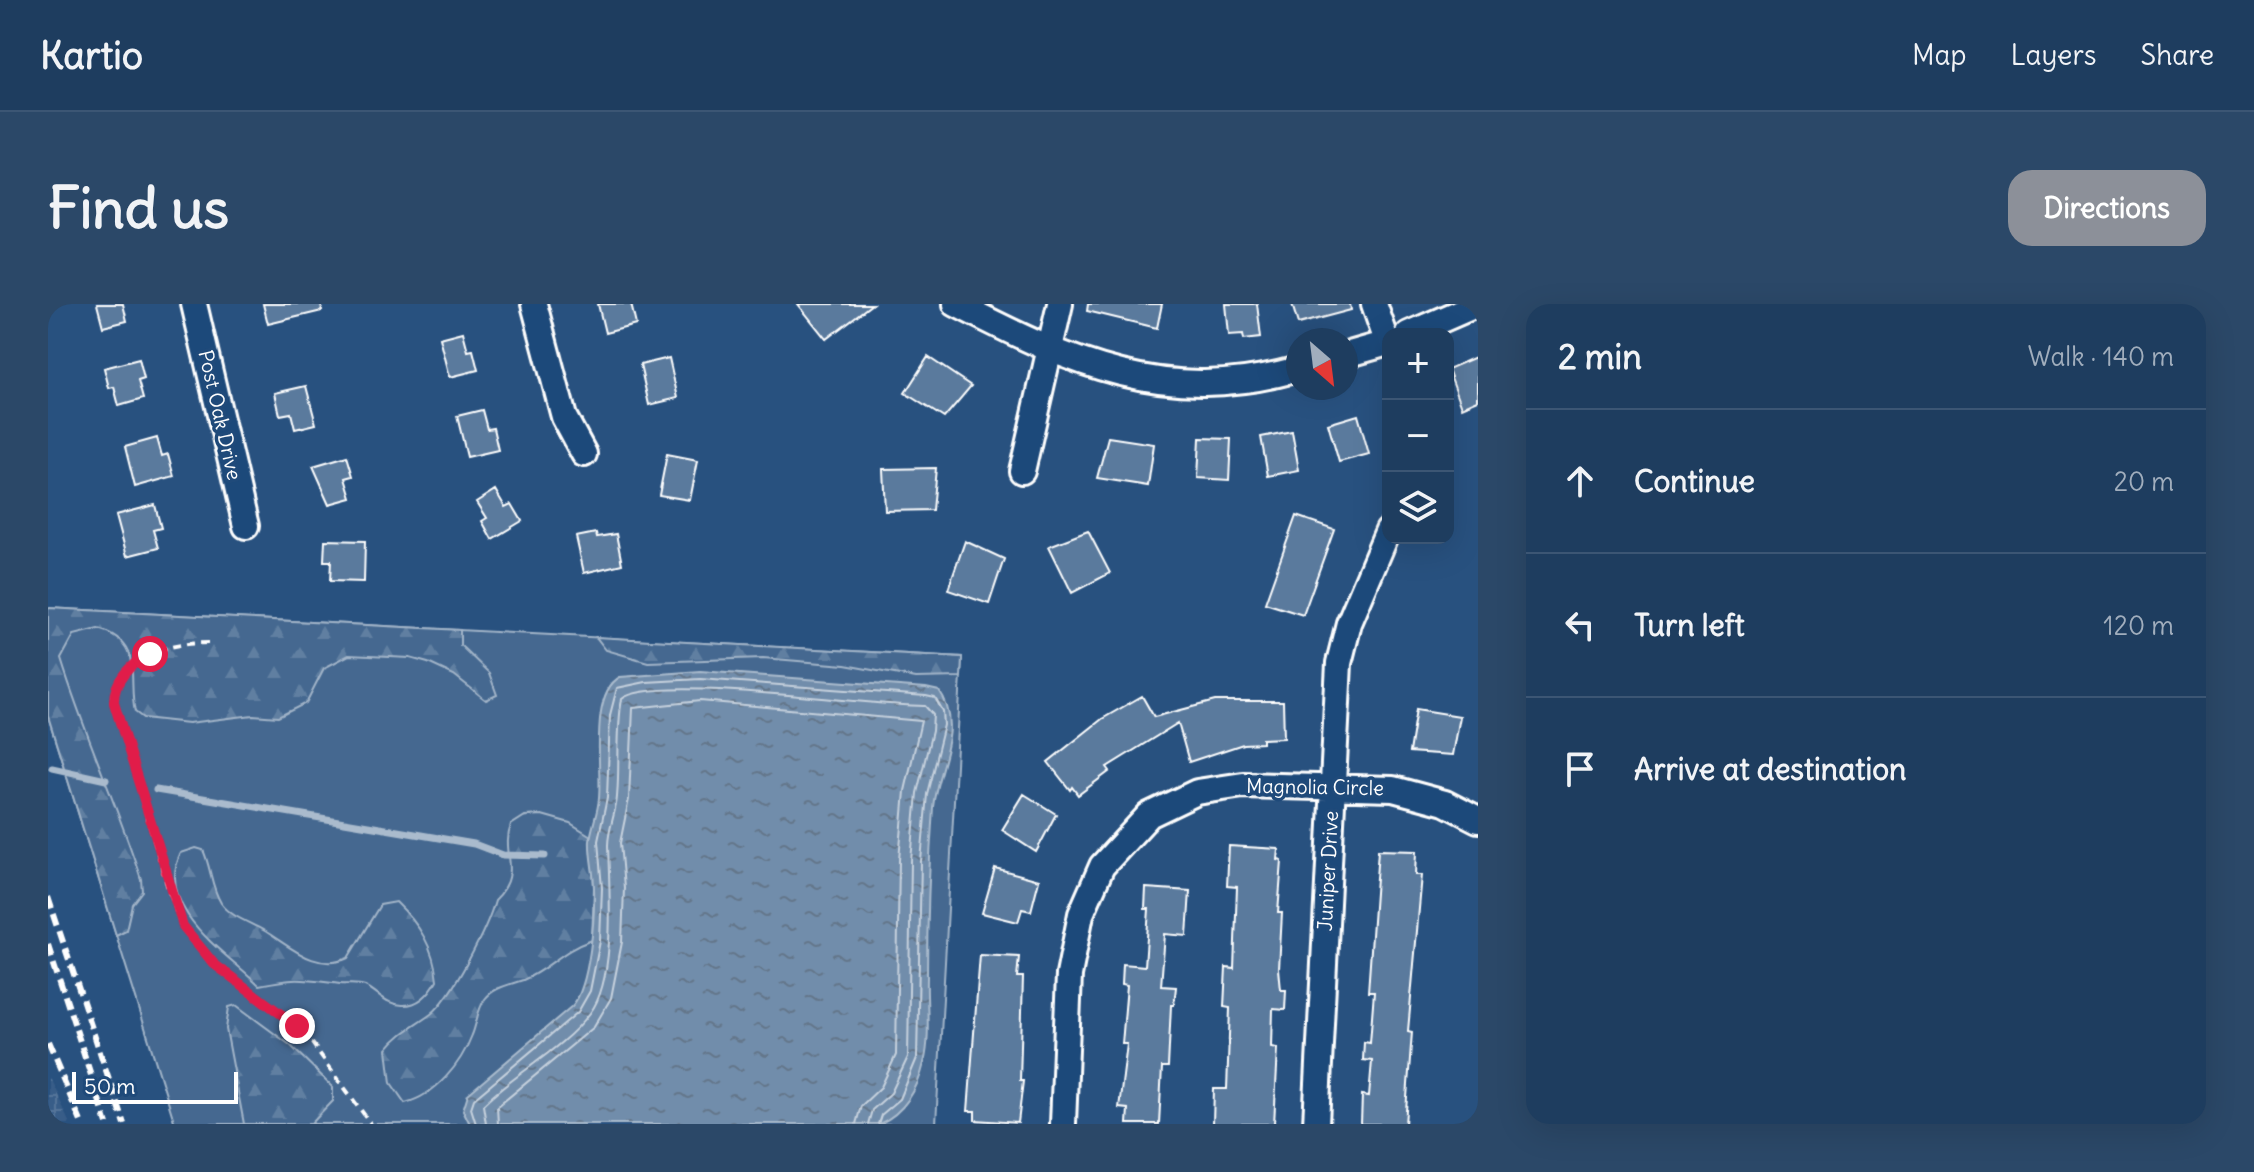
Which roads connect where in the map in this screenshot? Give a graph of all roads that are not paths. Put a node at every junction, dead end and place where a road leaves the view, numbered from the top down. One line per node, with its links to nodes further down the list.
1 (194, 304): 15 (street, Post Oak Drive)
2 (534, 304): 13 (street)
3 (956, 304): 10 (street)
4 (1060, 304): 10 (street)
5 (1374, 304): 7 (street)
6 (1478, 304): 8 (street)
7 (1383, 328)
8 (1423, 328)
9 (1382, 345): 11 (street)
10 (1050, 351): 12 (street); 14 (street)
11 (1358, 352)
12 (1286, 371)
13 (584, 454)
14 (1022, 471)
15 (246, 526)
16 (1382, 544): 17 (street, Juniper Drive)
17 (1332, 787): 18 (street, Magnolia Circle); 19 (street, Magnolia Circle); 20 (street, Juniper Drive)
18 (1478, 820)
19 (1063, 1124)
20 (1316, 1124)

